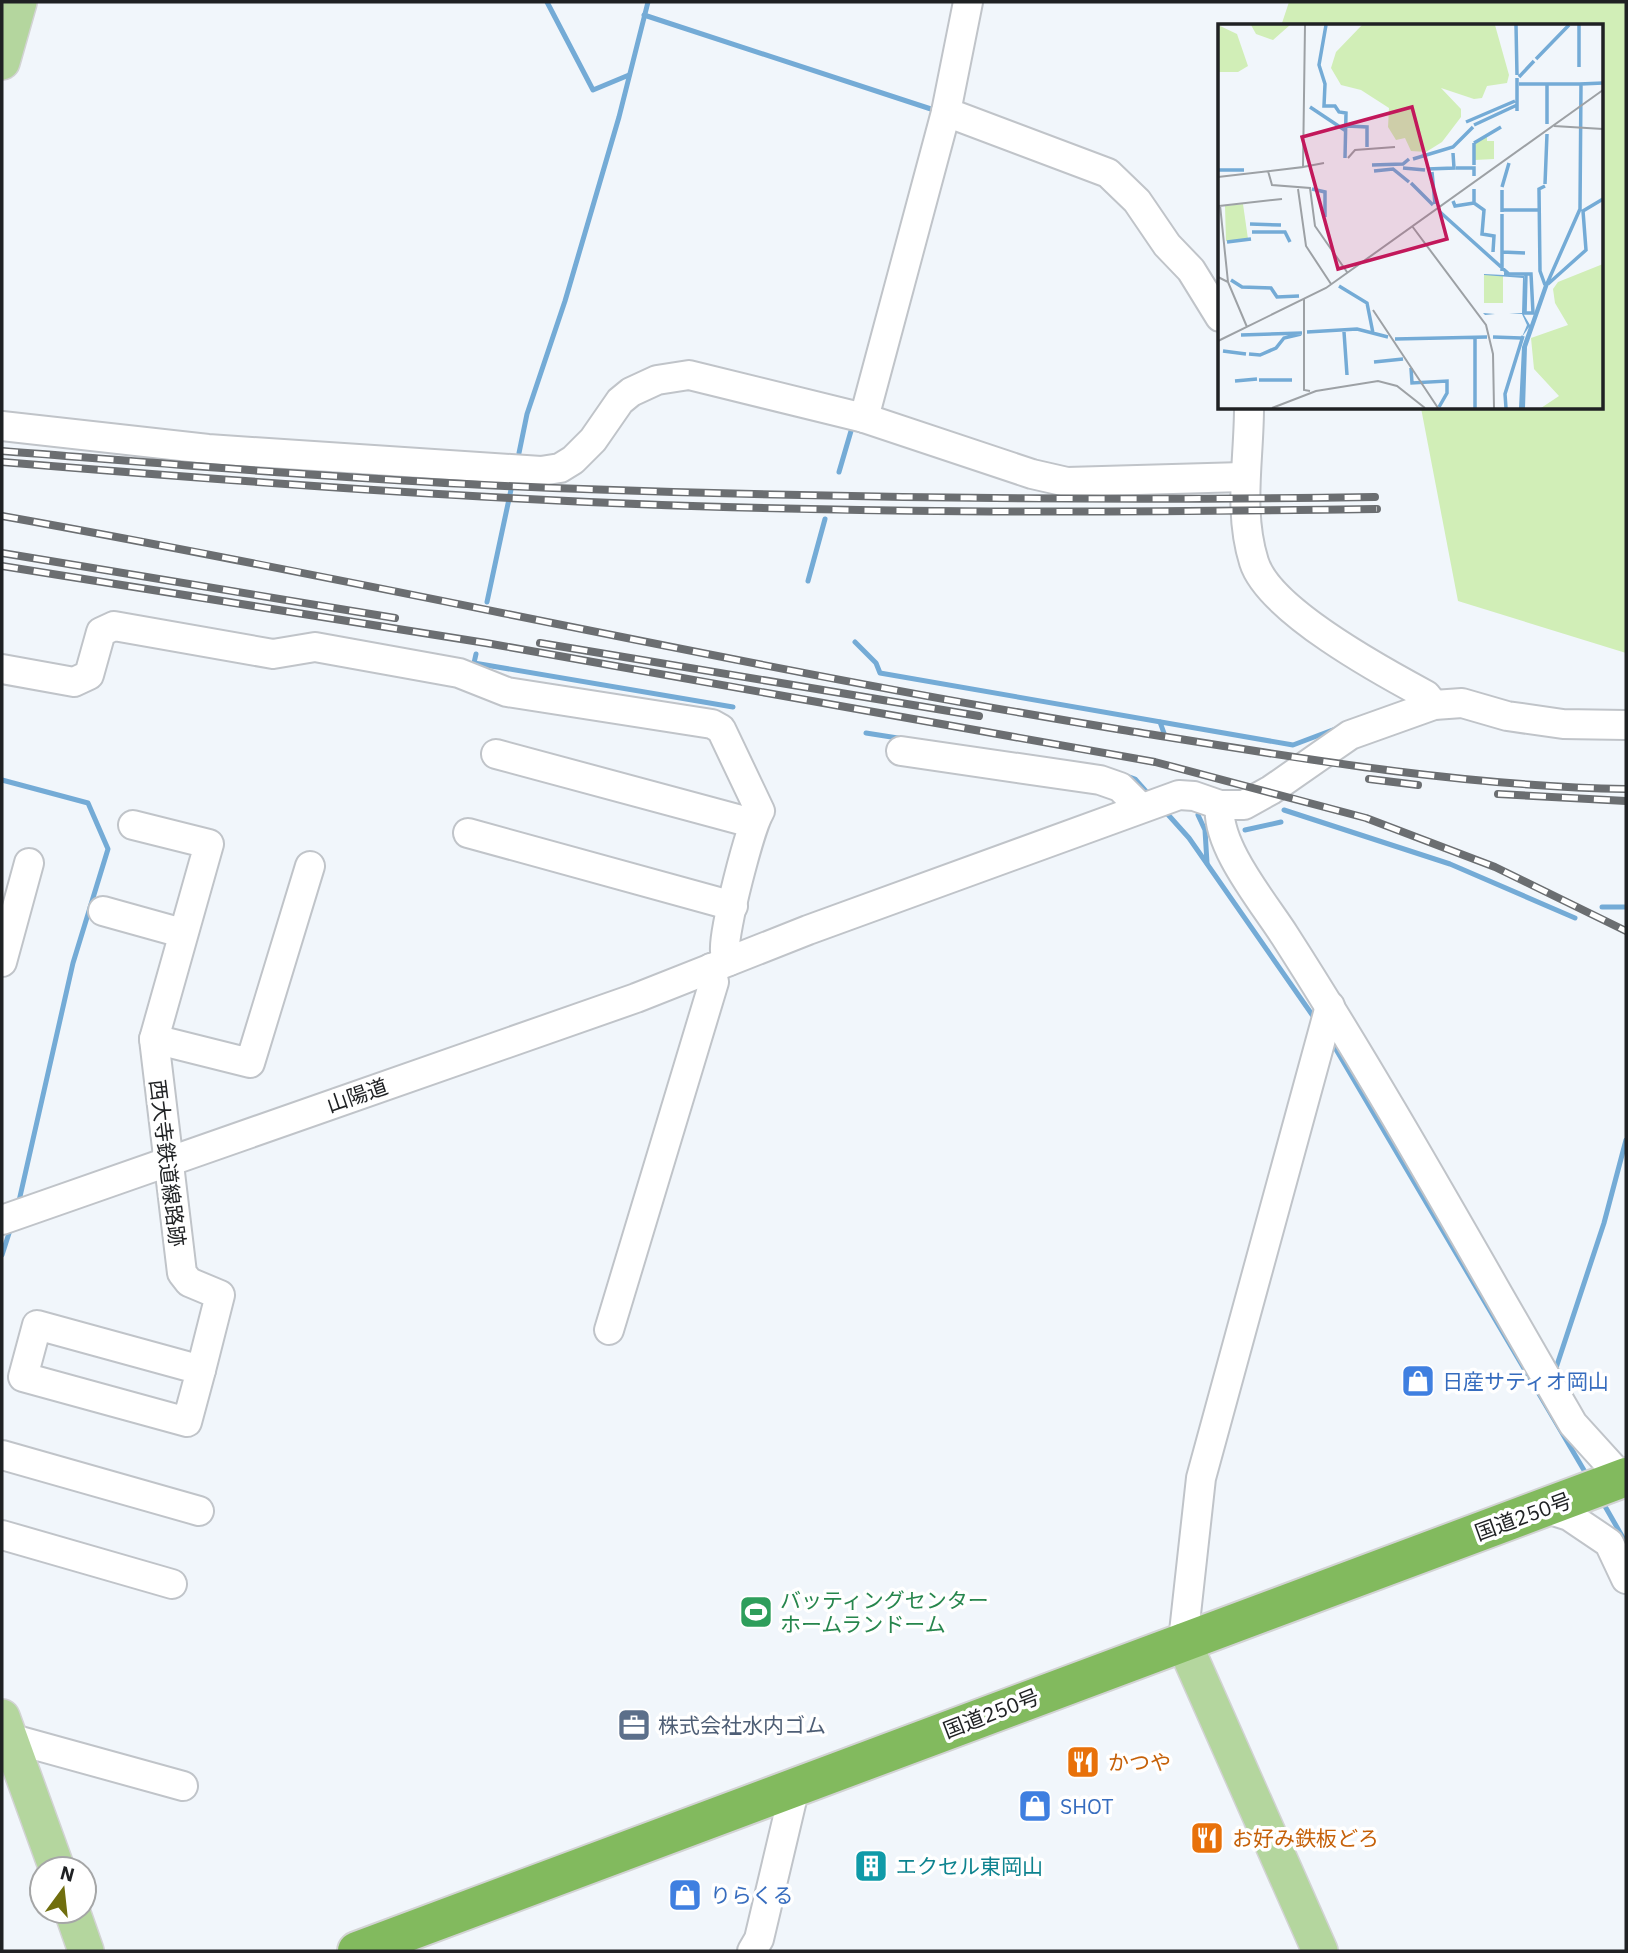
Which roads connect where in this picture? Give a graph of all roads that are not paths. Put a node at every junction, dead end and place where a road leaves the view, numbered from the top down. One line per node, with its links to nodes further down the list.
1 (19, 2): 3 (main road)
2 (968, 2): 4 (street)
3 (2, 60)
4 (946, 112): 5 (street); 7 (street)
5 (1218, 314)
6 (1249, 410): 9 (street)
7 (864, 418): 8 (street); 9 (street)
8 (2, 426)
9 (1243, 477): 11 (street)
10 (2, 669): 17 (street)
11 (1434, 705): 12 (street); 15 (street)
12 (1626, 725)
13 (901, 751): 16 (street)
14 (496, 754): 17 (street)
15 (1220, 806): 16 (street, 山陽道); 27 (street)
16 (1144, 807): 26 (street, 山陽道)
17 (752, 823): 22 (street)
18 (133, 825): 24 (street)
19 (468, 833): 22 (street)
20 (29, 863): 25 (street)
21 (310, 866): 28 (street)
22 (733, 906): 26 (street)
23 (103, 911): 24 (street)
24 (182, 933): 28 (street)
25 (2, 962)
26 (720, 964): 29 (street, 山陽道); 31 (street)
27 (1330, 1006): 34 (street); 40 (street)
28 (154, 1046): 29 (street, 西大寺鉄道線路跡)
29 (167, 1161): 30 (street, 山陽道); 32 (street, 西大寺鉄道線路跡)
30 (2, 1220)
31 (609, 1330)
32 (201, 1370): 32 (street)
33 (2, 1455): 36 (street)
34 (1611, 1483): 35 (highway, 国道250号)
35 (1544, 1508): 38 (street); 40 (highway, 国道250号)
36 (199, 1511)
37 (2, 1535): 39 (street)
38 (1626, 1579)
39 (172, 1584)
40 (1183, 1641): 43 (highway, 国道250号); 49 (main road)
41 (4, 1730): 42 (street); 44 (main road)
42 (183, 1786)
43 (795, 1787): 47 (highway, 国道250号); 48 (street)
44 (52, 1855)
45 (77, 1925): 46 (main road)
46 (86, 1951)
47 (357, 1951)
48 (752, 1951)
49 (1320, 1951)

